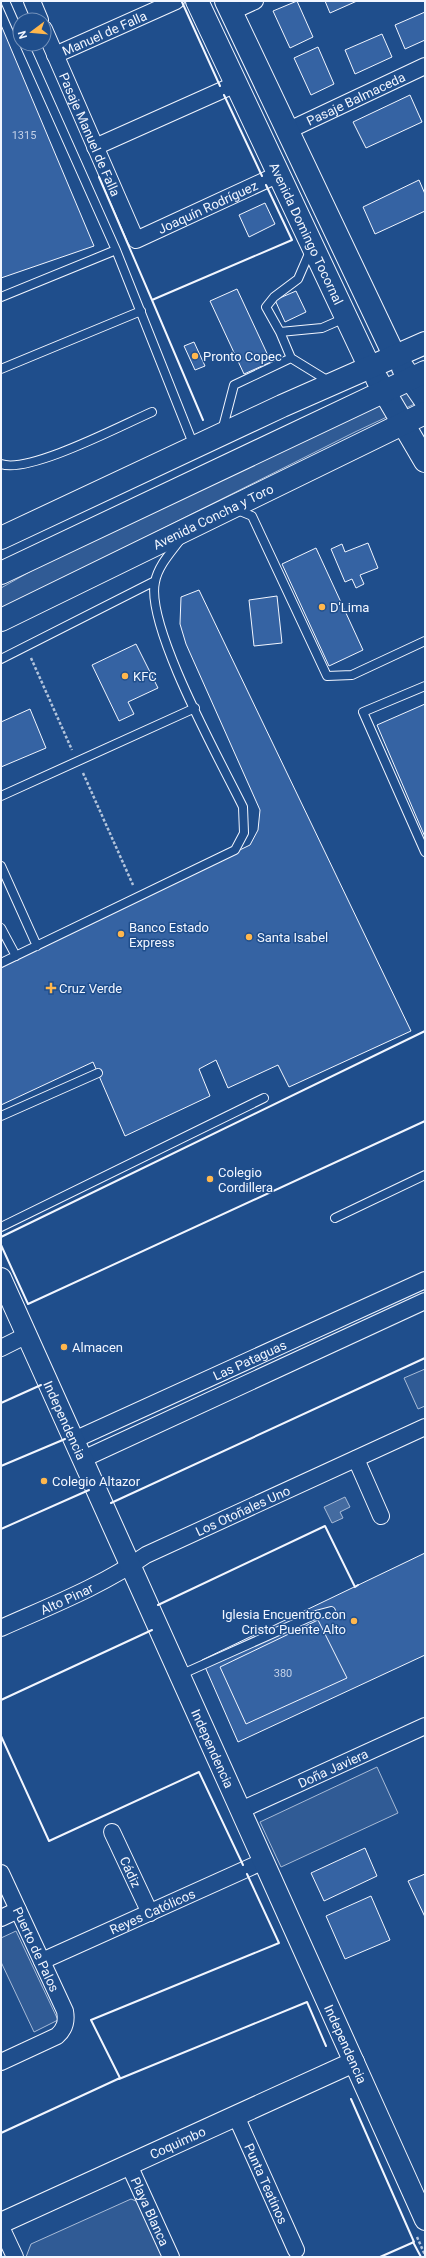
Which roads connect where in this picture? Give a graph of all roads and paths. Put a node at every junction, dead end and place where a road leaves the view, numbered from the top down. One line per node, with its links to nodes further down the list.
1 (5, 1): 8 (lane)
2 (32, 1): 7 (street)
3 (176, 1): 11 (street, Manuel de Falla)
4 (197, 1): 13 (main road, Avenida Domingo Tocornal)
5 (256, 1): 6 (street)
6 (228, 7): 14 (main road, Avenida Domingo Tocornal)
7 (37, 12)
8 (12, 17)
9 (52, 48): 11 (street, Pasaje Manuel de Falla)
10 (28, 52): 19 (lane)
11 (55, 55): 15 (street, Pasaje Manuel de Falla)
12 (425, 66): 14 (street, Pasaje Balmaceda)
13 (236, 84): 15 (street); 16 (main road, Avenida Domingo Tocornal)
14 (287, 131): 25 (main road, Avenida Domingo Tocornal)
15 (95, 147): 17 (street, Pasaje Manuel de Falla)
16 (279, 174): 17 (street, Joaquín Rodríguez); 18 (main road, Avenida Domingo Tocornal)
17 (136, 240)
18 (313, 245): 22 (main road, Avenida Domingo Tocornal); 23 (lane)
19 (116, 250): 20 (lane); 21 (lane)
20 (1, 298)
21 (141, 311): 28 (lane); 37 (lane)
22 (347, 317): 23 (lane); 27 (main road, Avenida Domingo Tocornal)
23 (280, 332): 26 (lane)
24 (425, 343): 25 (main road)
25 (395, 357): 27 (main road); 29 (main road, Avenida Domingo Tocornal)
26 (291, 358): 30 (lane); 36 (lane)
27 (370, 368): 30 (main road); 31 (main road, Avenida Domingo Tocornal)
28 (1, 369)
29 (418, 376): 31 (main road); 32 (main road, Avenida Domingo Tocornal)
30 (333, 384): 36 (main road)
31 (384, 392): 35 (main road, Avenida Domingo Tocornal); 40 (main road)
32 (425, 400)
33 (152, 412): 39 (lane)
34 (425, 413): 35 (main road, Avenida Concha y Toro)
35 (403, 423): 38 (main road, Avenida Domingo Tocornal); 41 (main road, Avenida Concha y Toro)
36 (221, 435): 37 (main road)
37 (194, 447): 42 (main road)
38 (425, 461)
39 (1, 464)
40 (138, 507): 42 (main road); 45 (main road)
41 (233, 508): 43 (main road, Avenida Concha y Toro); 48 (lane)
42 (28, 525): 44 (main road)
43 (186, 530): 46 (lane); 47 (main road, Avenida Concha y Toro)
44 (1, 538)
45 (1, 573)
46 (155, 581): 49 (lane); 51 (lane)
47 (1, 620)
48 (425, 640)
49 (1, 659)
50 (425, 686): 53 (lane)
51 (195, 708): 52 (lane); 56 (lane)
52 (1, 796)
53 (425, 852)
54 (1, 866): 56 (lane)
55 (1, 928): 57 (lane)
56 (37, 946): 57 (lane)
57 (16, 956): 58 (lane)
58 (1, 963)
59 (98, 1073): 61 (lane)
60 (264, 1098): 64 (lane)
61 (1, 1116)
62 (425, 1176): 63 (lane)
63 (335, 1218)
64 (1, 1227)
65 (1, 1278): 68 (street, Independencia)
66 (425, 1280): 71 (street, Las Pataguas)
67 (425, 1301): 72 (street, Las Pataguas)
68 (27, 1335): 69 (street); 71 (street, Independencia)
69 (1, 1348)
70 (425, 1427): 73 (street, Los Otoñales Uno)
71 (74, 1440): 72 (street, Independencia)
72 (83, 1459): 75 (street, Independencia)
73 (356, 1459): 74 (street); 75 (street, Los Otoñales Uno)
74 (381, 1516)
75 (131, 1565): 77 (street, Alto Pinar); 78 (street, Independencia)
76 (331, 1611): 78 (lane)
77 (1, 1628)
78 (180, 1675): 80 (street, Independencia)
79 (425, 1726): 80 (street, Doña Javiera)
80 (241, 1810): 82 (street, Independencia)
81 (112, 1832): 85 (street, Cádiz)
82 (264, 1861): 85 (street, Reyes Católicos); 89 (street, Independencia)
83 (1, 1873): 84 (street, Puerto de Palos)
84 (18, 1910): 86 (street); 87 (street, Puerto de Palos)
85 (150, 1913): 87 (street, Reyes Católicos)
86 (1, 1918)
87 (42, 1961): 88 (street, Puerto de Palos)
88 (1, 2062)
89 (354, 2062): 90 (street, Coquimbo); 92 (street, Independencia)
90 (236, 2116): 91 (street, Coquimbo); 95 (street, Punta Teatinos)
91 (129, 2165): 93 (street, Coquimbo); 97 (street, Playa Blanca)
92 (425, 2220)
93 (1, 2224)
94 (1, 2227): 96 (street)
95 (296, 2250)
96 (15, 2257)
97 (171, 2257)

